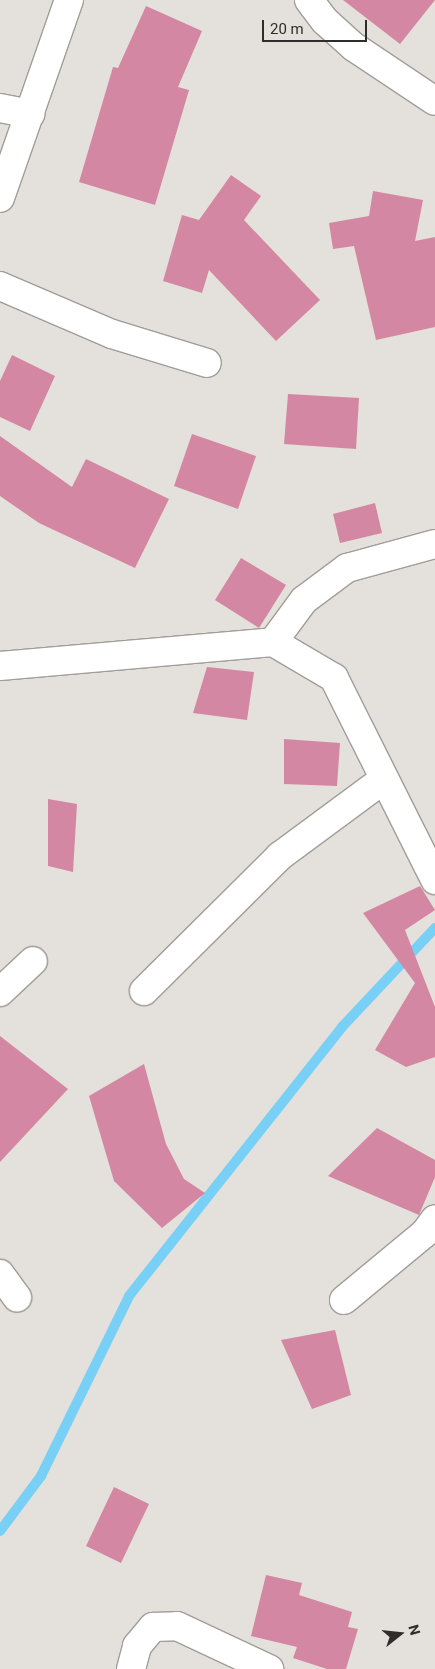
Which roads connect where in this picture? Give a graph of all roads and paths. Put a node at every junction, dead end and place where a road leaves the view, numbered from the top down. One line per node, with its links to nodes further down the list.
1 (68, 0): 5 (street)
2 (309, 0): 3 (street)
3 (435, 101)
4 (0, 108): 5 (street)
5 (30, 114): 6 (street)
6 (0, 198)
7 (0, 286): 8 (street)
8 (207, 362)
9 (435, 544): 10 (street)
10 (273, 642): 11 (street); 12 (street)
11 (0, 666)
12 (384, 779): 13 (street); 15 (street)
13 (435, 880)
14 (33, 961): 16 (street)
15 (144, 991)
16 (0, 992)
17 (435, 1219): 20 (street)
18 (0, 1274): 19 (street)
19 (17, 1297)
20 (344, 1300)
21 (131, 1669): 22 (street)
22 (269, 1669)

